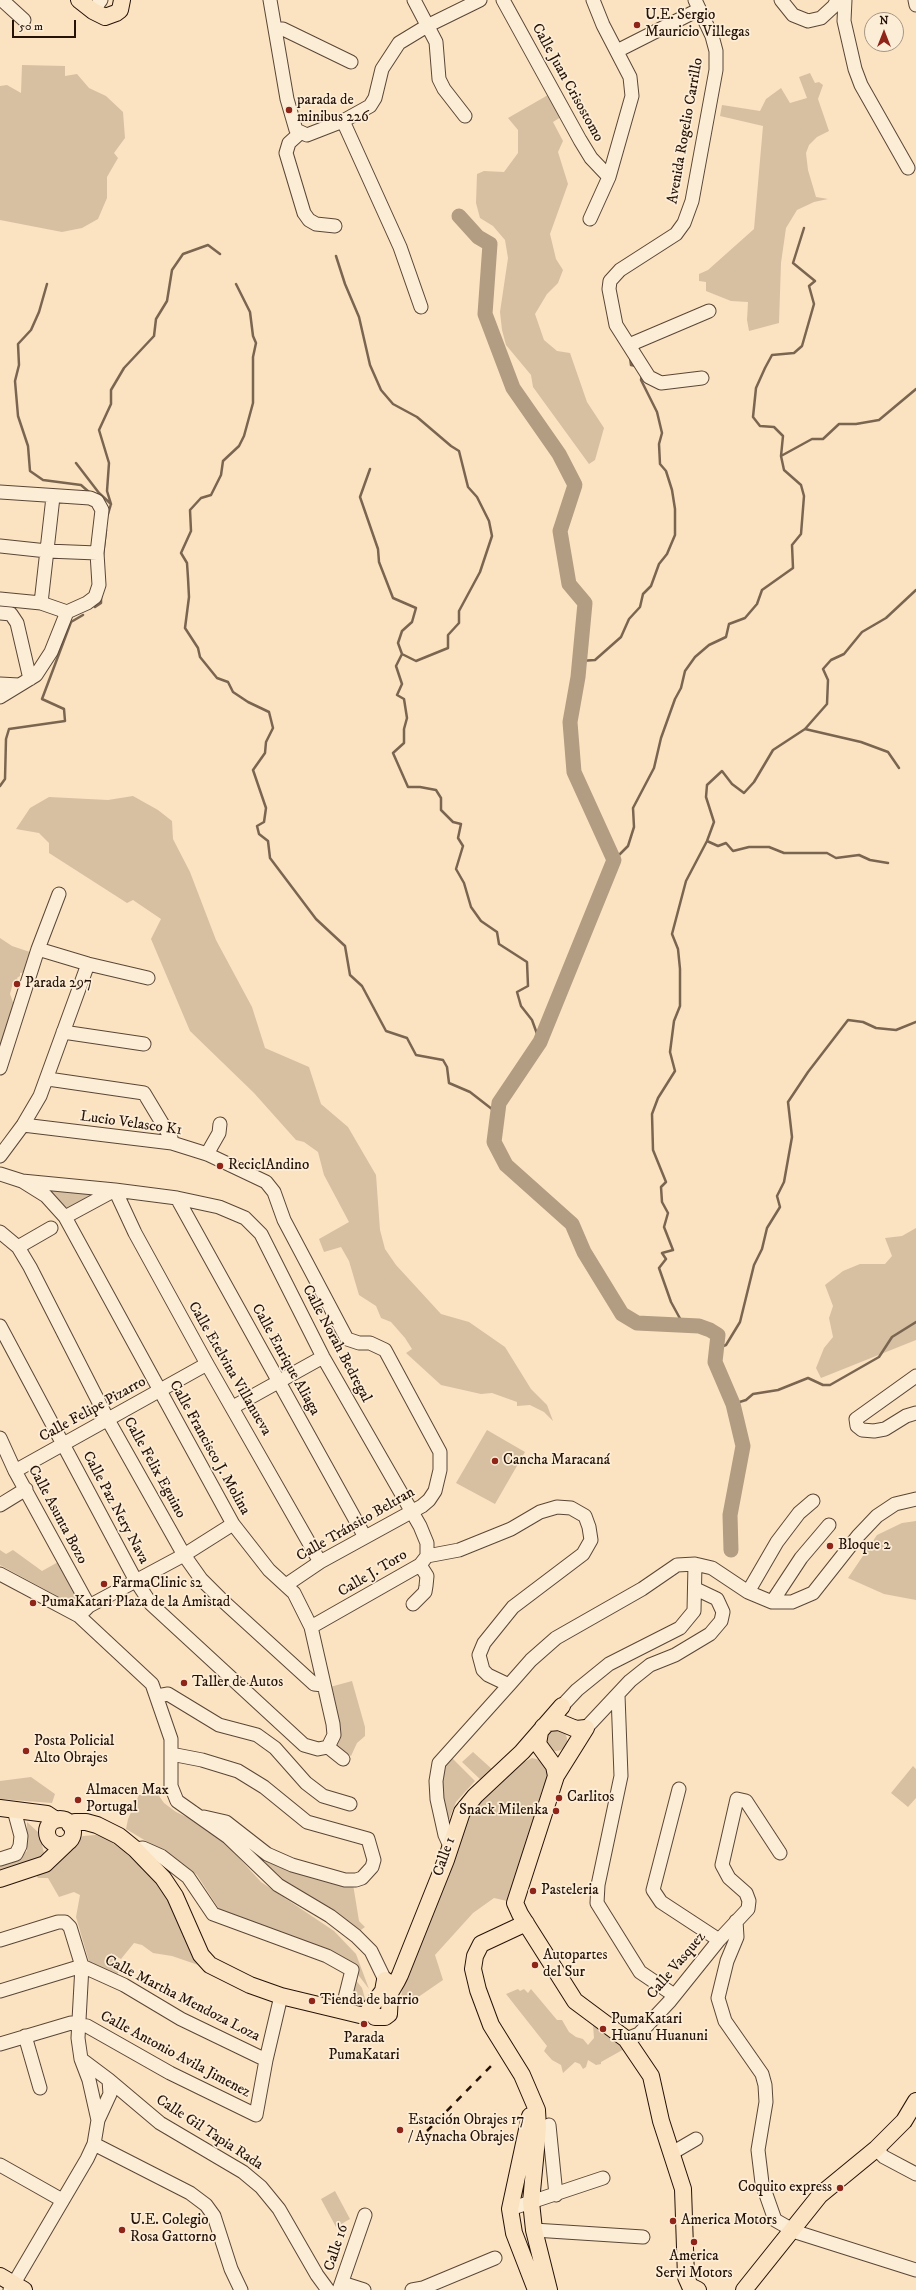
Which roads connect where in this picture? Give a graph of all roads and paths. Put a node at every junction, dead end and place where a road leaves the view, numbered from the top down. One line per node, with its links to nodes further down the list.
1 (2, 0): 16 (street)
2 (79, 0): 13 (main road)
3 (122, 0): 13 (main road)
4 (270, 0): 18 (street)
5 (414, 0): 17 (street)
6 (480, 0): 17 (street)
7 (503, 0): 25 (street, Calle Juan Crisostomo)
8 (593, 0): 19 (street)
9 (781, 0): 10 (street)
10 (837, 0)
11 (845, 0): 24 (street)
12 (915, 0): 15 (street)
13 (97, 5)
14 (697, 5): 19 (street); 30 (street, Avenida Rogelio Carrillo)
15 (916, 5)
16 (24, 20)
17 (427, 26): 21 (street); 22 (street)
18 (275, 29): 20 (street); 23 (street)
19 (617, 51): 25 (street)
20 (351, 62)
21 (465, 116)
22 (343, 121): 23 (street); 28 (street)
23 (300, 133): 27 (street)
24 (908, 168)
25 (609, 177): 26 (street)
26 (590, 219)
27 (335, 226)
28 (421, 307)
29 (709, 311): 30 (street)
30 (629, 345): 31 (street)
31 (702, 378)
32 (0, 492): 33 (street)
33 (54, 496): 35 (street); 36 (street)
34 (0, 546): 35 (street)
35 (47, 551): 36 (street); 38 (street)
36 (97, 553): 40 (street)
37 (0, 600): 38 (street)
38 (41, 604): 40 (street)
39 (0, 612): 41 (street)
40 (67, 612): 41 (street)
41 (24, 682): 42 (street); 43 (street)
42 (0, 684)
43 (0, 697)
44 (59, 894): 45 (street)
45 (38, 949): 46 (street); 50 (street)
46 (88, 964): 47 (street); 48 (street)
47 (148, 978)
48 (63, 1032): 49 (street); 51 (street)
49 (144, 1044)
50 (0, 1068)
51 (48, 1079): 53 (street); 54 (street)
52 (220, 1124): 55 (street)
53 (23, 1125): 54 (street, Lucio Velasco K1); 56 (street)
54 (172, 1143): 55 (street, Lucio Velasco K1)
55 (207, 1154): 66 (street, Lucio Velasco K1)
56 (0, 1156)
57 (0, 1174): 58 (street, Calle Francisco J. Molina)
58 (22, 1181): 59 (street, Calle Norah Bedregal); 61 (street, Calle Francisco J. Molina)
59 (115, 1190): 60 (street, Calle Norah Bedregal); 61 (street); 68 (street, Calle Etelvina Villanueva)
60 (177, 1198): 67 (street, Calle Norah Bedregal); 70 (street, Calle Enrique Aliaga)
61 (65, 1217): 71 (street, Calle Francisco J. Molina)
62 (52, 1228): 64 (street)
63 (0, 1232): 64 (street, Calle Felix Eguino)
64 (18, 1247): 74 (street, Calle Felix Eguino)
65 (0, 1326): 76 (street, Calle Paz Nery Nava)
66 (347, 1339): 82 (street, Calle Tránsito Beltran)
67 (323, 1357): 70 (street); 82 (street, Calle Norah Bedregal)
68 (207, 1364): 71 (street, Calle Felipe Pizarro); 72 (street, Calle Etelvina Villanueva)
69 (916, 1376): 73 (street)
70 (278, 1382): 72 (street); 85 (street, Calle Enrique Aliaga)
71 (159, 1392): 74 (street, Calle Felipe Pizarro); 83 (street, Calle Francisco J. Molina)
72 (233, 1407): 88 (street, Calle Etelvina Villanueva)
73 (916, 1413)
74 (108, 1420): 76 (street, Calle Felipe Pizarro); 86 (street, Calle Felix Eguino)
75 (0, 1438): 77 (street, Calle Asunta Bozo)
76 (64, 1446): 77 (street, Calle Felipe Pizarro); 91 (street, Calle Paz Nery Nava)
77 (15, 1471): 78 (street, Calle Asunta Bozo)
78 (26, 1489): 81 (street); 97 (street, Calle Asunta Bozo)
79 (916, 1499): 95 (street)
80 (813, 1501): 94 (street)
81 (0, 1505)
82 (410, 1512): 85 (street, Calle Tránsito Beltran); 87 (street, Calle J. Toro)
83 (232, 1524): 86 (street); 92 (street, Calle Francisco J. Molina)
84 (829, 1525): 95 (street)
85 (365, 1537): 88 (street, Calle Tránsito Beltran)
86 (184, 1555): 91 (street); 100 (street, Calle Felix Eguino)
87 (423, 1560): 96 (street); 99 (street, Calle J. Toro); 101 (street)
88 (320, 1562): 92 (street, Calle Tránsito Beltran)
89 (695, 1564): 93 (street); 94 (street); 101 (street)
90 (0, 1574): 98 (street)
91 (136, 1581): 97 (street); 108 (street, Calle Paz Nery Nava)
92 (286, 1586): 99 (street, Calle Francisco J. Molina)
93 (696, 1589): 102 (street); 104 (street)
94 (748, 1592): 95 (street)
95 (772, 1602)
96 (413, 1604)
97 (89, 1606): 98 (street)
98 (79, 1616): 103 (street)
99 (311, 1627): 100 (street, Calle Francisco J. Molina)
100 (323, 1685): 108 (street, Calle Francisco J. Molina)
101 (509, 1685): 123 (street)
102 (618, 1695): 106 (street); 134 (street)
103 (157, 1696): 111 (street); 116 (street)
104 (562, 1706): 105 (main road); 107 (main road, Calle 1)
105 (567, 1725): 106 (main road); 107 (main road); 109 (main road)
106 (586, 1728): 109 (main road)
107 (542, 1729): 110 (main road, Calle 1); 112 (main road)
108 (328, 1747): 113 (street)
109 (572, 1749): 112 (main road); 114 (main road)
110 (522, 1752): 112 (main road); 123 (main road, Calle 1)
111 (172, 1754): 118 (street); 118 (street)
112 (547, 1756): 114 (main road)
113 (343, 1759)
114 (556, 1776): 128 (main road)
115 (679, 1789): 130 (street)
116 (350, 1804)
117 (13, 1810): 119 (main road); 120 (main road); 124 (street)
118 (200, 1816): 132 (street)
119 (66, 1831): 120 (main road); 120 (main road); 121 (main road); 125 (main road)
120 (48, 1837): 125 (main road)
121 (135, 1849): 135 (main road); 136 (street)
122 (780, 1852): 127 (street, Calle Vasquez)
123 (448, 1853): 132 (main road, Calle 1)
124 (0, 1859)
125 (39, 1867): 126 (main road)
126 (0, 1879)
127 (736, 1921): 130 (street, Calle Vasquez); 162 (street)
128 (526, 1923): 139 (main road); 145 (main road)
129 (0, 1940): 131 (street)
130 (719, 1940): 134 (street, Calle Vasquez)
131 (82, 1966): 133 (street); 137 (street); 142 (street, Calle Martha Mendoza Loza)
132 (394, 1979): 136 (main road, Calle 1)
133 (0, 1991)
134 (674, 1995): 139 (street, Calle Vasquez)
135 (281, 1996): 136 (main road); 142 (street)
136 (342, 2010)
137 (78, 2025): 138 (street); 141 (street); 142 (street, Calle Antonio Avila Jimenez)
138 (24, 2036): 140 (street); 144 (street)
139 (626, 2039): 152 (main road)
140 (0, 2044)
141 (81, 2059): 143 (street, Calle Gil Tapia Rada); 147 (street)
142 (266, 2060)
143 (109, 2080): 147 (street); 170 (street, Calle Gil Tapia Rada)
144 (40, 2088)
145 (533, 2099): 158 (main road); 159 (main road)
146 (916, 2101): 151 (main road)
147 (98, 2120): 150 (street)
148 (549, 2124): 156 (street)
149 (696, 2139): 152 (street)
150 (94, 2144): 157 (street); 169 (street)
151 (876, 2149): 154 (street); 162 (main road)
152 (672, 2153): 168 (main road)
153 (0, 2165): 157 (street)
154 (916, 2174)
155 (603, 2178): 156 (street)
156 (556, 2195): 158 (street)
157 (62, 2200): 166 (street)
158 (530, 2202): 159 (street); 161 (main road)
159 (510, 2209): 173 (main road)
160 (365, 2215): 167 (street, Calle 16)
161 (534, 2230): 163 (street); 174 (main road)
162 (790, 2230): 165 (street); 175 (main road)
163 (643, 2237)
164 (494, 2258): 172 (street)
165 (916, 2270)
166 (12, 2285)
167 (341, 2287): 171 (street)
168 (691, 2289)
169 (241, 2290)
170 (328, 2290)
171 (364, 2290)
172 (412, 2290)
173 (536, 2290)
174 (549, 2290)
175 (744, 2290)

